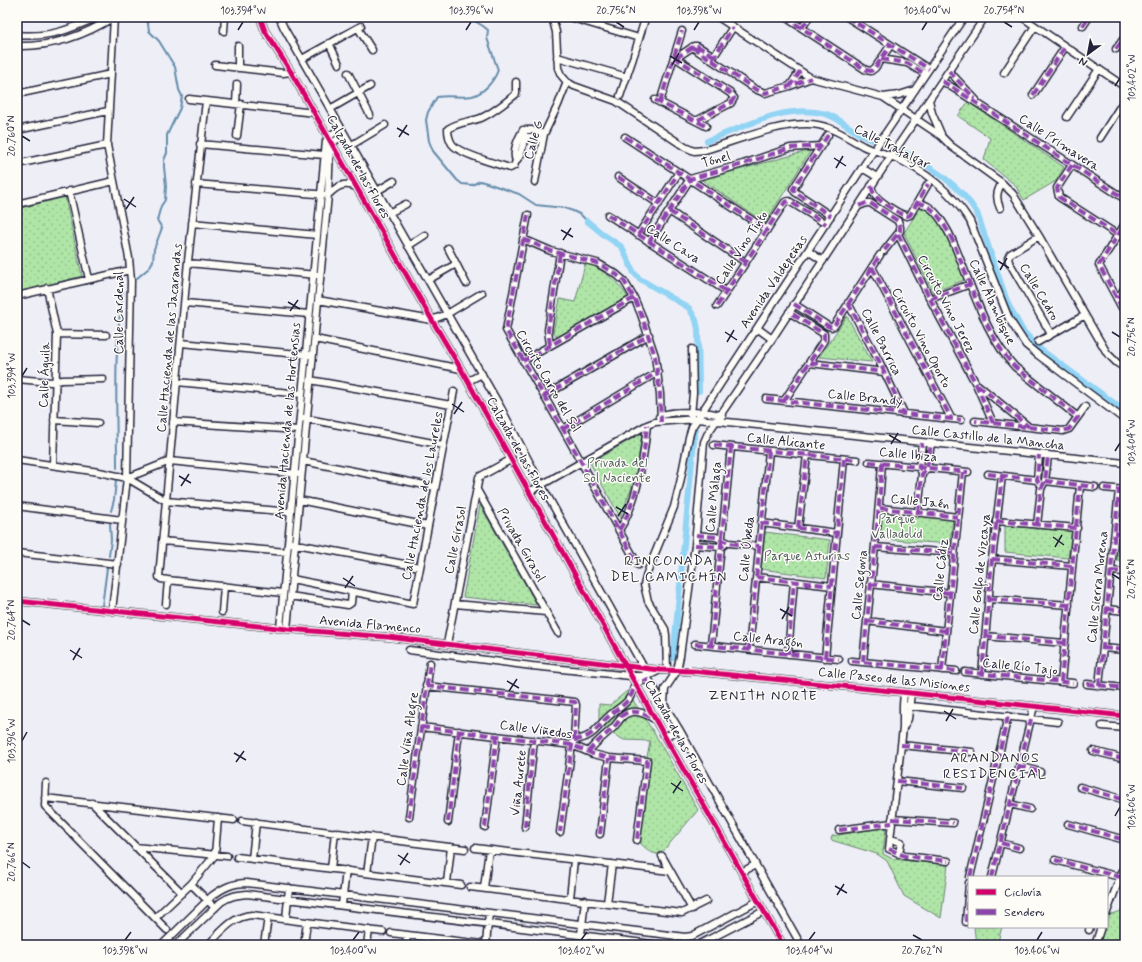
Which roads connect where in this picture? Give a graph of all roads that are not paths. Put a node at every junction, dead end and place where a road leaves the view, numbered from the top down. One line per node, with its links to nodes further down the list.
1 (97, 17): 23 (street)
2 (114, 17): 27 (street); 48 (street, Calle Cardenal)
3 (225, 17): 21 (street)
4 (260, 17): 45 (street, Calzada de las Flores)
5 (279, 17): 36 (street, Calzada de las Flores)
6 (552, 17): 33 (street)
7 (569, 17): 25 (street)
8 (718, 17): 19 (street)
9 (785, 17): 20 (street)
10 (809, 17): 20 (street)
11 (847, 17): 29 (street)
12 (964, 17): 46 (street, Avenida Valdepeñas)
13 (985, 17): 44 (street)
14 (1022, 17): 17 (street)
15 (1089, 17): 18 (street)
16 (645, 19): 25 (street)
17 (1034, 26): 30 (street); 47 (street)
18 (1083, 26)
19 (733, 27): 35 (street); 43 (street)
20 (802, 28): 37 (street)
21 (224, 31)
22 (682, 31): 34 (street)
23 (17, 35)
24 (1125, 37): 32 (street)
25 (639, 38): 50 (street)
26 (329, 43): 31 (street); 36 (street); 39 (street)
27 (17, 46)
28 (238, 46): 41 (street)
29 (890, 46): 37 (street); 38 (street)
30 (1066, 47): 42 (street); 62 (street)
31 (372, 50)
32 (1116, 50)
33 (557, 58): 50 (street); 54 (street)
34 (675, 58): 35 (street); 78 (street); 78 (street)
35 (713, 58): 57 (street)
36 (302, 59): 72 (street, Calzada de las Flores)
37 (881, 59): 38 (street)
38 (908, 60): 46 (street)
39 (340, 64)
40 (215, 65): 41 (street)
41 (238, 68): 45 (street)
42 (1098, 69): 58 (street); 76 (street)
43 (800, 71): 51 (street); 57 (street)
44 (949, 71): 52 (street); 70 (street)
45 (291, 72): 74 (street, Calzada de las Flores)
46 (927, 72): 59 (street, Avenida Valdepeñas)
47 (1004, 73)
48 (111, 74): 61 (street); 73 (street, Calle Cardenal)
49 (348, 74): 60 (street)
50 (627, 78): 63 (street)
51 (811, 78): 57 (street); 64 (street)
52 (942, 81): 68 (street); 70 (street)
53 (516, 82): 101 (street)
54 (567, 82): 90 (street, Calle G); 98 (street, Calle Trafalgar)
55 (237, 84): 69 (street)
56 (370, 86): 60 (street)
57 (790, 86)
58 (1125, 87)
59 (915, 90): 64 (street); 71 (street, Avenida Valdepeñas)
60 (359, 92): 72 (street); 75 (street)
61 (17, 94)
62 (1033, 95)
63 (620, 96)
64 (882, 97): 71 (street)
65 (189, 99): 67 (street)
66 (1125, 99): 92 (street)
67 (206, 100): 69 (street); 94 (street, Calle Hacienda de las Jacarandas)
68 (929, 100): 77 (street); 87 (street)
69 (239, 104): 74 (street); 86 (street)
70 (980, 105): 103 (street, Calle Primavera)
71 (902, 109): 77 (street); 98 (street, Avenida Valdepeñas)
72 (330, 110): 81 (street, Calzada de las Flores)
73 (108, 111): 82 (street); 95 (street, Calle Cardenal)
74 (314, 113): 88 (street, Calzada de las Flores)
75 (370, 115)
76 (1067, 116)
77 (916, 119): 87 (street); 100 (street)
78 (696, 121): 80 (street)
79 (385, 125): 96 (street)
80 (706, 126)
81 (340, 129): 84 (street, Calzada de las Flores); 88 (street)
82 (17, 130)
83 (523, 130): 89 (street); 90 (street); 101 (street)
84 (344, 135): 93 (street); 96 (street, Calzada de las Flores)
85 (828, 135): 97 (street)
86 (237, 136)
87 (941, 136): 112 (street)
88 (328, 137): 93 (street, Calzada de las Flores); 99 (street, Avenida Hacienda de las Hortensias)
89 (525, 137): 90 (street); 101 (street)
90 (543, 137): 111 (street, Calle G)
91 (625, 138): 105 (street)
92 (1100, 138)
93 (332, 143): 116 (street, Calzada de las Flores); 120 (street, Avenida Hacienda de las Hortensias)
94 (200, 144): 99 (street); 113 (street, Calle Hacienda de las Jacarandas)
95 (107, 145): 102 (street); 109 (street, Calle Cardenal)
96 (350, 146): 118 (street, Calzada de las Flores)
97 (821, 146): 108 (street, Tónel); 128 (street)
98 (874, 150): 100 (street, Calle Trafalgar); 104 (street, Avenida Valdepeñas)
99 (324, 155): 119 (street, Avenida Hacienda de las Hortensias)
100 (891, 156): 107 (street); 233 (street, Calle Trafalgar)
101 (516, 161)
102 (17, 164)
103 (1072, 165): 121 (street, Calle Primavera); 145 (street)
104 (862, 168): 107 (street); 136 (street, Avenida Valdepeñas)
105 (679, 172): 108 (street); 126 (street)
106 (618, 177): 126 (street)
107 (877, 177): 115 (street)
108 (690, 179): 131 (street, Tónel); 140 (street)
109 (114, 181): 117 (street); 158 (street, Calle Cardenal)
110 (394, 181): 118 (street)
111 (535, 182)
112 (1002, 183): 129 (street); 146 (street)
113 (196, 184): 119 (street); 137 (street, Calle Hacienda de las Jacarandas)
114 (928, 184): 123 (street)
115 (871, 186): 122 (street); 127 (street)
116 (356, 187): 120 (street); 184 (street, Calzada de las Flores)
117 (69, 191): 124 (street); 161 (street)
118 (377, 191): 132 (street, Calzada de las Flores)
119 (321, 194): 120 (street); 142 (street, Avenida Hacienda de las Hortensias)
120 (328, 195): 160 (street, Avenida Hacienda de las Hortensias)
121 (1125, 199)
122 (884, 202): 123 (street); 130 (street)
123 (917, 203): 164 (street, Calle Alambique)
124 (17, 204)
125 (406, 204): 132 (street)
126 (659, 204): 144 (street)
127 (859, 206): 130 (street); 153 (street)
128 (816, 207): 133 (street); 136 (street)
129 (1000, 208)
130 (880, 209): 141 (street)
131 (669, 211): 148 (street, Tónel); 154 (street)
132 (389, 213): 149 (street, Calzada de las Flores)
133 (811, 214): 138 (street); 140 (street, Calle Vino Tinto)
134 (608, 215): 144 (street, Calle Cava)
135 (528, 216): 147 (street, Circuito Carro del Sol)
136 (831, 216): 138 (street, Avenida Valdepeñas)
137 (192, 223): 142 (street); 155 (street, Calle Hacienda de las Jacarandas)
138 (826, 224): 151 (street, Avenida Valdepeñas)
139 (1125, 224): 145 (street)
140 (767, 230): 154 (street, Calle Vino Tinto)
141 (898, 234): 157 (street); 171 (street, Circuito Vino Jerez)
142 (317, 235): 159 (street, Avenida Hacienda de las Hortensias)
143 (425, 235): 149 (street)
144 (638, 235): 148 (street, Calle Cava)
145 (1118, 235): 172 (street)
146 (1039, 236): 183 (street); 188 (street, Calle Cedro)
147 (523, 239): 152 (street); 199 (street, Circuito Carro del Sol)
148 (649, 242): 167 (street, Calle Cava)
149 (408, 246): 162 (street, Calzada de las Flores)
150 (448, 248): 156 (street)
151 (808, 251): 153 (street); 186 (street, Avenida Valdepeñas)
152 (560, 253): 170 (street); 195 (street)
153 (823, 261): 175 (street)
154 (745, 262): 167 (street, Calle Vino Tinto)
155 (188, 263): 159 (street); 174 (street, Calle Hacienda de las Jacarandas)
156 (456, 264): 162 (street); 163 (street)
157 (872, 267): 176 (street); 226 (street, Circuito Vino Oporto)
158 (130, 270): 161 (street); 272 (street, Calle Cardenal)
159 (313, 275): 160 (street); 181 (street, Avenida Hacienda de las Hortensias)
160 (320, 276): 173 (street, Avenida Hacienda de las Hortensias)
161 (89, 279): 166 (street)
162 (428, 280): 182 (street, Calzada de las Flores)
163 (466, 283)
164 (970, 284): 171 (street); 224 (street, Calle Alambique)
165 (1125, 287): 172 (street)
166 (47, 288): 169 (street); 187 (street, Calle Águila)
167 (726, 292): 177 (street, Calle Vino Tinto)
168 (482, 293): 182 (street)
169 (17, 296)
170 (634, 298): 190 (street); 195 (street)
171 (930, 298): 212 (street, Circuito Vino Jerez)
172 (1118, 298): 178 (street)
173 (318, 300): 184 (street); 191 (street, Avenida Hacienda de las Hortensias)
174 (185, 303): 181 (street); 194 (street, Calle Hacienda de las Jacarandas)
175 (794, 304): 179 (street); 180 (street)
176 (848, 304): 180 (street); 204 (street, Calle Barrica)
177 (717, 306)
178 (1122, 308)
179 (789, 312): 185 (street); 192 (street)
180 (807, 313): 185 (street)
181 (309, 314): 197 (street, Avenida Hacienda de las Hortensias)
182 (447, 314): 184 (street); 205 (street, Calzada de las Flores)
183 (1085, 315): 188 (street); 201 (street)
184 (432, 320): 202 (street, Calzada de las Flores)
185 (802, 320): 200 (street)
186 (757, 328): 192 (street); 220 (street, Avenida Valdepeñas)
187 (58, 334): 189 (street); 209 (street, Calle Águila)
188 (1051, 334): 193 (street)
189 (106, 335)
190 (649, 335): 203 (street); 215 (street)
191 (315, 338): 198 (street, Avenida Hacienda de las Hortensias); 202 (street)
192 (772, 338): 223 (street)
193 (1038, 342)
194 (181, 343): 197 (street); 211 (street, Calle Hacienda de las Jacarandas)
195 (550, 345): 199 (street)
196 (692, 349): 221 (street)
197 (306, 354): 198 (street); 214 (street, Avenida Hacienda de las Hortensias)
198 (313, 355): 208 (street, Avenida Hacienda de las Hortensias)
199 (524, 361): 215 (street, Circuito Carro del Sol)
200 (810, 363): 204 (street); 217 (street)
201 (1125, 368)
202 (461, 369): 210 (street, Calzada de las Flores)
203 (658, 372): 230 (street); 242 (street)
204 (884, 372): 222 (street, Calle Barrica)
205 (482, 374): 210 (street); 275 (street, Calzada de las Flores)
206 (17, 379): 209 (street)
207 (103, 379): 209 (street)
208 (310, 380): 218 (street); 227 (street, Avenida Hacienda de las Hortensias)
209 (56, 381): 229 (street, Calle Águila)
210 (468, 381): 253 (street, Calzada de las Flores)
211 (177, 382): 214 (street); 236 (street, Calle Hacienda de las Jacarandas)
212 (976, 384): 239 (street, Circuito Vino Jerez); 241 (street, Circuito Vino Jerez)
213 (454, 391): 218 (street, Calle Hacienda de los Laureles)
214 (302, 394): 225 (street, Avenida Hacienda de las Hortensias)
215 (544, 396): 242 (street, Circuito Carro del Sol)
216 (766, 399): 217 (street, Calle Brandy)
217 (784, 401): 222 (street, Calle Brandy)
218 (451, 405): 247 (street, Calle Hacienda de los Laureles)
219 (1085, 407): 224 (street)
220 (702, 411): 221 (street); 223 (street); 228 (street, Avenida Valdepeñas)
221 (692, 412): 230 (street); 231 (street)
222 (904, 413): 226 (street, Calle Brandy)
223 (720, 415): 234 (street); 237 (street, Calle Castillo de la Mancha)
224 (1078, 417): 241 (street)
225 (299, 418): 227 (street); 243 (street, Avenida Hacienda de las Hortensias)
226 (951, 418): 232 (street, Calle Brandy)
227 (307, 419): 247 (street); 258 (street, Avenida Hacienda de las Hortensias)
228 (698, 419): 231 (street, Calle Castillo de la Mancha); 234 (street, Calle Castillo de la Mancha); 367 (street, Avenida Valdepeñas)
229 (54, 420): 238 (street); 263 (street, Calle Águila)
230 (659, 420): 231 (street, Calle Castillo de la Mancha); 240 (street)
231 (689, 420)
232 (961, 420)
233 (1125, 420)
234 (716, 421): 237 (street, Calle Castillo de la Mancha); 302 (street)
235 (975, 421): 239 (street)
236 (173, 422): 243 (street); 257 (street, Calle Hacienda de las Jacarandas)
237 (730, 422): 244 (street, Calle Castillo de la Mancha)
238 (98, 423)
239 (993, 423): 241 (street)
240 (647, 424): 259 (street); 298 (street)
241 (1029, 427)
242 (564, 429): 259 (street, Circuito Carro del Sol)
243 (298, 430): 267 (street, Avenida Hacienda de las Hortensias)
244 (922, 443): 245 (street, Calle Castillo de la Mancha); 264 (street)
245 (931, 444): 251 (street, Calle Castillo de la Mancha); 265 (street)
246 (714, 445): 248 (street, Calle Alicante)
247 (443, 446): 277 (street, Calle Hacienda de los Laureles)
248 (731, 447): 249 (street, Calle Alicante); 303 (street, Calle Málaga)
249 (769, 451): 250 (street, Calle Alicante); 293 (street, Calle Úbeda)
250 (807, 455): 254 (street, Calle Alicante); 296 (street)
251 (1039, 455): 252 (street, Calle Castillo de la Mancha); 273 (street)
252 (1048, 456): 262 (street, Calle Castillo de la Mancha); 274 (street)
253 (512, 459): 281 (street, Calle Girasol); 283 (street, Calzada de las Flores)
254 (844, 459): 256 (street, Calle Alicante); 299 (street)
255 (17, 460): 263 (street)
256 (856, 460)
257 (170, 461): 267 (street); 272 (street); 285 (street, Calle Hacienda de las Jacarandas)
258 (303, 461): 268 (street, Avenida Hacienda de las Hortensias); 277 (street)
259 (581, 462): 275 (street); 298 (street, Circuito Carro del Sol)
260 (869, 462): 261 (street, Calle Ibiza)
261 (882, 463): 264 (street, Calle Ibiza); 287 (street, Calle Segovia)
262 (1125, 463)
263 (53, 465): 272 (street)
264 (919, 467): 265 (street, Calle Ibiza); 269 (street)
265 (927, 468): 266 (street, Calle Ibiza); 269 (street)
266 (966, 472): 290 (street, Calle Cádiz)
267 (294, 473): 268 (street); 288 (street, Avenida Hacienda de las Hortensias)
268 (302, 474): 284 (street, Avenida Hacienda de las Hortensias)
269 (922, 474): 289 (street)
270 (988, 474): 271 (street)
271 (1002, 476): 273 (street); 292 (street, Calle Golfo de Vizcaya)
272 (127, 478): 285 (street); 291 (street, Calle Cardenal)
273 (1037, 480): 279 (street)
274 (1045, 481): 276 (street); 279 (street)
275 (542, 486): 283 (street); 366 (street, Calzada de las Flores)
276 (1080, 486): 278 (street); 297 (street)
277 (436, 487): 295 (street, Calle Hacienda de los Laureles)
278 (1095, 487)
279 (1041, 488): 294 (street)
280 (1104, 488): 282 (street)
281 (477, 490): 336 (street, Calle Girasol); 342 (street, Privada Girasol)
282 (1122, 490): 300 (street, Calle Sierra Morena)
283 (529, 492): 365 (street, Calzada de las Flores)
284 (299, 500): 295 (street); 306 (street, Avenida Hacienda de las Hortensias)
285 (166, 501): 288 (street); 304 (street, Calle Hacienda de las Jacarandas)
286 (17, 506): 291 (street)
287 (880, 508): 289 (street, Calle Jaén); 311 (street, Calle Segovia)
288 (291, 512): 305 (street, Avenida Hacienda de las Hortensias)
289 (918, 513): 290 (street, Calle Jaén)
290 (958, 516): 314 (street, Calle Cádiz)
291 (122, 520): 316 (street, Calle Cardenal)
292 (996, 521): 294 (street); 315 (street, Calle Golfo de Vizcaya)
293 (761, 523): 296 (street); 309 (street, Calle Úbeda)
294 (1036, 525): 297 (street)
295 (428, 526): 319 (street, Calle Hacienda de los Laureles)
296 (798, 528): 299 (street)
297 (1077, 528): 318 (street)
298 (619, 530): 317 (street, Circuito Carro del Sol)
299 (837, 533): 328 (street)
300 (1115, 533): 301 (street); 320 (street, Calle Sierra Morena)
301 (1125, 534)
302 (696, 535): 303 (street); 308 (street)
303 (721, 539): 307 (street); 310 (street, Calle Málaga)
304 (162, 541): 313 (street); 324 (street, Calle Hacienda de las Jacarandas)
305 (288, 543): 306 (street); 313 (street, Avenida Hacienda de las Hortensias)
306 (295, 543): 319 (street); 323 (street, Avenida Hacienda de las Hortensias)
307 (729, 543): 309 (street); 310 (street)
308 (695, 544): 310 (street); 369 (street)
309 (759, 546): 322 (street, Calle Úbeda)
310 (721, 547): 352 (street, Calle Málaga)
311 (876, 547): 314 (street); 326 (street, Calle Segovia)
312 (17, 552): 316 (street)
313 (287, 552): 330 (street, Avenida Hacienda de las Hortensias)
314 (954, 553): 331 (street, Calle Cádiz)
315 (992, 559): 318 (street); 333 (street, Calle Golfo de Vizcaya)
316 (118, 564): 339 (street, Calle Cardenal)
317 (638, 564)
318 (1072, 566): 337 (street)
319 (420, 567): 329 (street, Calle Hacienda de los Laureles)
320 (1111, 570): 321 (street); 338 (street, Calle Sierra Morena)
321 (1125, 572)
322 (756, 577): 325 (street); 354 (street, Calle Úbeda)
323 (292, 579): 329 (street); 332 (street, Avenida Hacienda de las Hortensias)
324 (168, 580): 327 (street); 335 (street)
325 (794, 581): 328 (street); 357 (street)
326 (870, 584): 331 (street); 343 (street, Calle Segovia)
327 (224, 586): 330 (street); 341 (street)
328 (832, 586): 359 (street)
329 (352, 592): 332 (street)
330 (283, 593): 344 (street, Avenida Hacienda de las Hortensias)
331 (950, 593): 346 (street, Calle Cádiz)
332 (290, 596): 345 (street, Avenida Hacienda de las Hortensias)
333 (989, 599): 337 (street); 348 (street, Calle Golfo de Vizcaya)
334 (17, 600): 339 (street, Avenida Flamenco)
335 (166, 604)
336 (455, 604): 342 (street); 350 (street, Calle Girasol)
337 (1069, 605): 349 (street)
338 (1107, 609): 340 (street); 353 (street, Calle Sierra Morena)
339 (112, 611): 344 (street, Avenida Flamenco)
340 (1125, 611)
341 (222, 612)
342 (546, 612): 347 (street, Privada Girasol)
343 (867, 622): 346 (street); 362 (street, Calle Segovia)
344 (280, 628): 345 (street, Avenida Flamenco)
345 (287, 629): 350 (street, Avenida Flamenco)
346 (946, 631): 368 (street, Calle Cádiz)
347 (558, 634)
348 (985, 636): 349 (street); 372 (street, Calle Golfo de Vizcaya)
349 (1064, 643): 376 (street)
350 (447, 644): 358 (street, Avenida Flamenco)
351 (695, 644): 352 (street, Calle Aragón)
352 (711, 645): 354 (street, Calle Aragón)
353 (1103, 648): 356 (street); 380 (street, Calle Sierra Morena)
354 (749, 649): 357 (street, Calle Aragón)
355 (409, 650): 364 (street, Avenida Flamenco)
356 (1125, 650)
357 (788, 654): 359 (street, Calle Aragón)
358 (532, 655): 364 (street); 365 (street, Avenida Flamenco)
359 (825, 658): 360 (street, Calle Aragón)
360 (839, 659)
361 (852, 661): 362 (street)
362 (863, 662): 368 (street)
363 (430, 663): 379 (street, Calle Viña Alegre)
364 (532, 666): 373 (street, Avenida Flamenco)
365 (626, 666): 366 (street, Avenida Flamenco); 373 (street, Calzada de las Flores)
366 (644, 668): 367 (street, Calle Paseo de las Misiones); 374 (street, Calzada de las Flores)
367 (664, 670): 369 (street, Calle Paseo de las Misiones); 374 (street)
368 (942, 670): 370 (street)
369 (677, 671): 382 (street, Calle Paseo de las Misiones); 384 (street)
370 (956, 672)
371 (965, 672): 372 (street, Calle Río Tajo)
372 (982, 674): 376 (street, Calle Río Tajo)
373 (631, 676): 374 (street, Avenida Flamenco); 375 (street, Calzada de las Flores)
374 (648, 678): 375 (street); 384 (street, Calzada de las Flores)
375 (635, 682): 383 (street); 393 (street, Calzada de las Flores)
376 (1061, 682): 377 (street, Calle Río Tajo)
377 (1073, 683)
378 (1087, 684): 380 (street)
379 (426, 686): 395 (street, Calle Viña Alegre); 404 (street)
380 (1099, 686): 381 (street)
381 (1125, 688)
382 (908, 692): 385 (street); 386 (street); 387 (street, Calle Paseo de las Misiones)
383 (628, 700): 388 (street); 401 (street)
384 (664, 704): 398 (street, Calzada de las Flores)
385 (903, 705): 386 (street); 396 (street)
386 (910, 706): 390 (street); 396 (street)
387 (1034, 706): 389 (street, Calle Paseo de las Misiones); 392 (street)
388 (634, 712): 393 (street); 405 (street)
389 (1108, 714): 391 (street, Calle Paseo de las Misiones); 397 (street)
390 (1008, 716): 392 (street); 466 (street)
391 (1125, 716)
392 (1031, 719): 394 (street); 412 (street)
393 (656, 721): 402 (street, Calzada de las Flores)
394 (1058, 722)
395 (421, 727): 399 (street, Calle Viñedos); 423 (street, Calle Viña Alegre)
396 (903, 728): 406 (street)
397 (1125, 728)
398 (678, 730): 402 (street); 460 (street, Calzada de las Flores)
399 (459, 732): 400 (street, Calle Viñedos); 429 (street)
400 (497, 736): 403 (street, Calle Viñedos); 432 (street)
401 (589, 736): 404 (street); 405 (street)
402 (665, 737): 464 (street, Calzada de las Flores)
403 (534, 740): 404 (street, Calle Viñedos); 433 (street, Viña Aurete)
404 (573, 742): 408 (street, Calle Viñedos); 436 (street)
405 (594, 745): 408 (street)
406 (901, 745): 409 (street); 414 (street)
407 (1093, 751): 411 (street)
408 (588, 752): 410 (street, Calle Viñedos)
409 (972, 752)
410 (609, 758): 437 (street); 440 (street, Calle Viñedos)
411 (1125, 759)
412 (1019, 766): 413 (street); 421 (street)
413 (1040, 772)
414 (897, 781): 417 (street); 427 (street)
415 (46, 783): 418 (street)
416 (1080, 787): 419 (street)
417 (963, 788)
418 (45, 798): 420 (street); 492 (street)
419 (1125, 800)
420 (92, 803): 424 (street); 443 (street)
421 (1010, 804): 422 (street); 442 (street)
422 (1030, 809)
423 (409, 817)
424 (218, 818): 425 (street); 450 (street)
425 (234, 820)
426 (242, 821): 428 (street)
427 (892, 821): 430 (street); 434 (street); 439 (street)
428 (256, 822): 435 (street); 454 (street)
429 (448, 822)
430 (953, 823)
431 (1068, 824): 441 (street)
432 (485, 826)
433 (525, 827)
434 (839, 830)
435 (335, 832): 438 (street); 461 (street)
436 (560, 832)
437 (600, 834)
438 (372, 837): 444 (street); 465 (street)
439 (890, 839): 449 (street); 449 (street)
440 (638, 840)
441 (1125, 840)
442 (1001, 843): 447 (street); 467 (street)
443 (135, 847): 450 (street); 475 (street)
444 (452, 847): 445 (street); 469 (street)
445 (465, 848)
446 (475, 848): 448 (street)
447 (1019, 848)
448 (489, 850): 455 (street); 474 (street)
449 (899, 854): 457 (street)
450 (215, 855): 451 (street); 470 (street)
451 (227, 856)
452 (662, 856): 463 (street)
453 (237, 857): 454 (street)
454 (252, 859): 461 (street)
455 (574, 860): 458 (street); 478 (street)
456 (1055, 860): 468 (street)
457 (948, 861)
458 (612, 864): 463 (street); 484 (street)
459 (1125, 864): 468 (street)
460 (755, 865): 464 (street); 508 (street, Calzada de las Flores)
461 (331, 868): 462 (street)
462 (346, 870): 465 (street); 476 (street)
463 (670, 871): 487 (street)
464 (742, 872): 483 (street, Calzada de las Flores)
465 (367, 873): 469 (street)
466 (970, 876)
467 (992, 876)
468 (1120, 877): 488 (street)
469 (447, 883): 471 (street)
470 (191, 884): 475 (street); 481 (street)
471 (461, 885)
472 (470, 886): 474 (street)
473 (289, 888): 476 (street); 479 (street); 481 (street)
474 (484, 888): 478 (street)
475 (182, 893): 492 (street)
476 (344, 895): 485 (street); 490 (street)
477 (968, 896): 495 (street)
478 (570, 898): 480 (street)
479 (288, 899): 485 (street); 486 (street); 493 (street)
480 (585, 900): 484 (street); 497 (street)
481 (207, 901): 486 (street); 509 (street)
482 (706, 901): 487 (street)
483 (758, 901): 489 (street, Calzada de las Flores); 503 (street)
484 (607, 903): 487 (street)
485 (342, 905): 496 (street)
486 (214, 908): 510 (street)
487 (692, 909)
488 (1108, 909)
489 (764, 911): 518 (street); 519 (street, Calzada de las Flores)
490 (489, 913): 496 (street); 497 (street)
491 (268, 917): 493 (street); 511 (street); 512 (street)
492 (155, 918): 499 (street)
493 (286, 920): 494 (street)
494 (307, 922): 500 (street); 513 (street)
495 (966, 922)
496 (488, 924): 505 (street); 507 (street)
497 (582, 925): 503 (street); 505 (street)
498 (1102, 928): 520 (street)
499 (167, 930)
500 (369, 930): 501 (street); 514 (street)
501 (383, 932)
502 (391, 933): 504 (street)
503 (659, 934): 517 (street)
504 (407, 935): 506 (street); 515 (street)
505 (581, 935): 517 (street)
506 (463, 943): 507 (street)
507 (486, 944): 516 (street)
508 (799, 944)
509 (162, 945)
510 (176, 945)
511 (208, 945)
512 (264, 945)
513 (304, 945)
514 (367, 945)
515 (406, 945)
516 (490, 945)
517 (658, 945)
518 (698, 945)
519 (783, 945)
520 (1095, 945)

